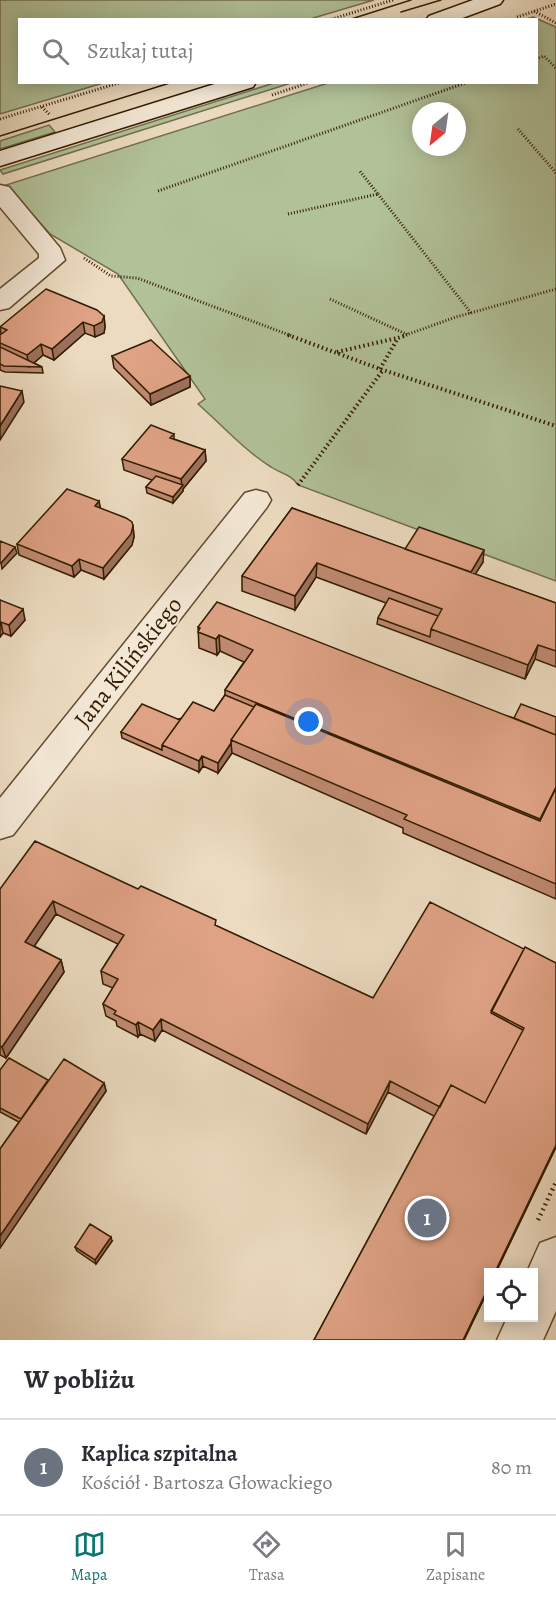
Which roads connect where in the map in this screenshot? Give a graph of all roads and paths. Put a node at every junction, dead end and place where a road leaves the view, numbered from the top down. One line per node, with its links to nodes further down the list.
1 (393, 0): 5 (path)
2 (493, 0): 6 (street)
3 (556, 4): 4 (path)
4 (534, 11): 7 (path); 8 (path)
5 (335, 18)
6 (442, 18)
7 (514, 18)
8 (556, 23)
9 (538, 59): 10 (path)
10 (556, 68)
11 (116, 84): 14 (path)
12 (239, 84): 16 (street)
13 (462, 84): 19 (path)
14 (0, 120)
15 (518, 129): 18 (path)
16 (0, 159)
17 (359, 170): 21 (path)
18 (556, 173)
19 (158, 191)
20 (0, 192): 23 (street)
21 (378, 194): 22 (path); 27 (path)
22 (288, 214)
23 (43, 244): 26 (street); 30 (path)
24 (556, 289): 27 (path)
25 (330, 299): 28 (path)
26 (0, 302)
27 (471, 313): 28 (path)
28 (408, 334): 29 (path)
29 (398, 338): 30 (path); 31 (path)
30 (337, 352): 31 (path)
31 (381, 370): 32 (path); 33 (path)
32 (556, 426)
33 (298, 485)
34 (256, 500): 35 (street, Jana Kilińskiego)
35 (0, 824)
36 (556, 1259): 37 (street)
37 (538, 1300)
38 (528, 1322): 39 (street)
39 (520, 1340)

